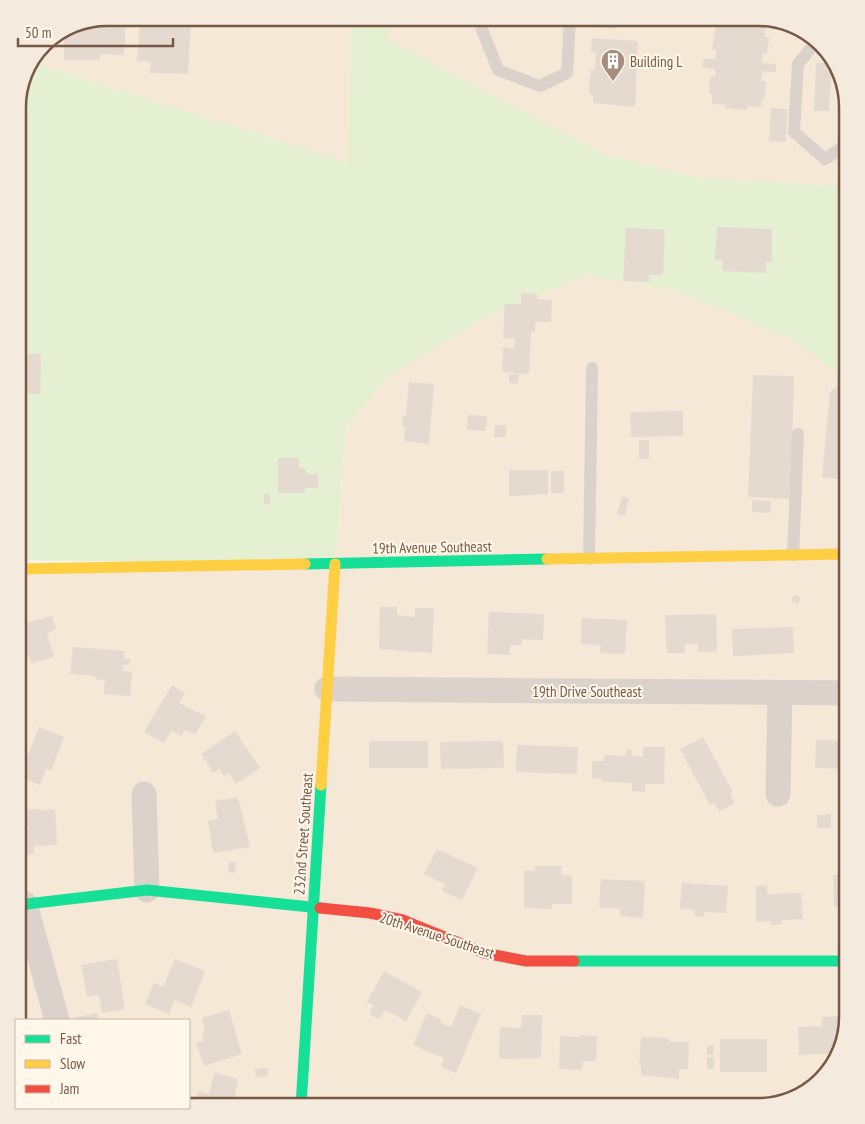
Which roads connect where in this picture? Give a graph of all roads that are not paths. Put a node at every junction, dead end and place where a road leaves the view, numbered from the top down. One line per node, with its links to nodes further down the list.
1 (481, 26): 2 (lane)
2 (570, 26)
3 (812, 47): 4 (lane)
4 (839, 149)
5 (592, 368): 9 (lane)
6 (798, 434): 8 (lane)
7 (839, 554): 8 (street, 19th Avenue Southeast)
8 (793, 555): 9 (street, 19th Avenue Southeast)
9 (589, 559): 10 (street, 19th Avenue Southeast)
10 (335, 564): 11 (street, 19th Avenue Southeast); 12 (street, 232nd Street Southeast)
11 (26, 569)
12 (327, 689): 13 (street, 19th Drive Southeast); 19 (street, 232nd Street Southeast)
13 (780, 693): 14 (street, 19th Drive Southeast); 16 (street)
14 (839, 693)
15 (144, 794): 17 (street)
16 (778, 794)
17 (147, 890): 18 (street, 20th Avenue Southeast); 19 (street, 20th Avenue Southeast)
18 (26, 903)
19 (314, 906): 21 (street, 20th Avenue Southeast); 23 (street, 232nd Street Southeast)
20 (26, 920): 22 (street)
21 (839, 961)
22 (57, 1019)
23 (302, 1098)

